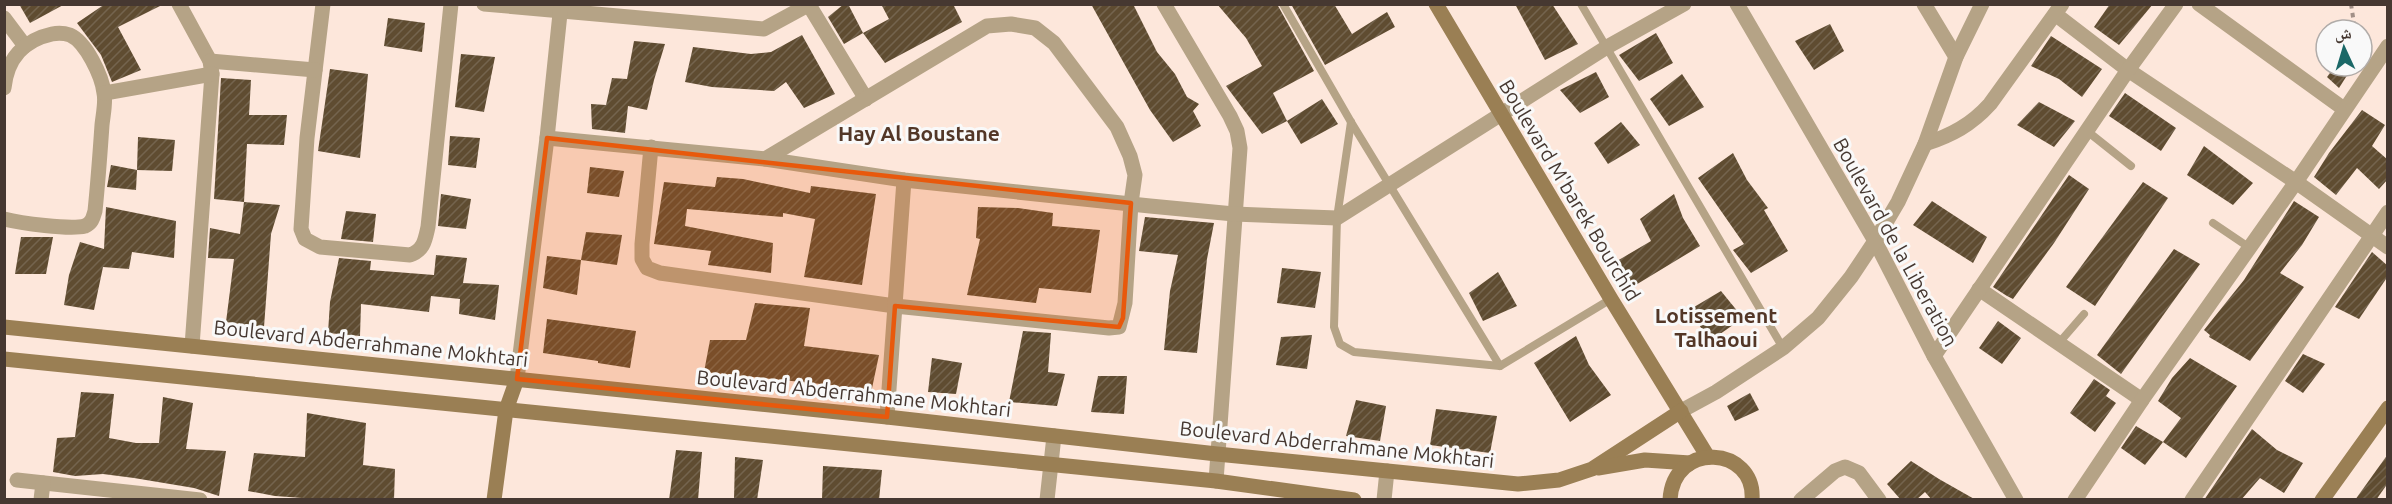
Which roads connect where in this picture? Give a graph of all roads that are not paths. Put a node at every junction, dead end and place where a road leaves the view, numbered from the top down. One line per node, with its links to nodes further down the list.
1 (179, 4): 23 (street)
2 (323, 4): 24 (street)
3 (451, 4): 24 (street)
4 (484, 4): 16 (street)
5 (1164, 4): 43 (street)
6 (1283, 4): 31 (lane)
7 (1436, 4): 30 (main road, Boulevard M'barek Bourchid)
8 (1581, 4): 21 (lane)
9 (1684, 4): 21 (street)
10 (1737, 4): 48 (street, Boulevard de la Liberation)
11 (1924, 4): 22 (street)
12 (1982, 4): 22 (street)
13 (2176, 4): 25 (street)
14 (2199, 4): 29 (street)
15 (810, 5): 16 (street); 28 (street)
16 (560, 8): 33 (street)
17 (2058, 9): 25 (street); 34 (street)
18 (4, 18): 19 (street)
19 (25, 46): 26 (street); 27 (street)
20 (2388, 46): 29 (street)
21 (1607, 47): 30 (street); 58 (lane)
22 (1956, 57): 34 (street)
23 (211, 67): 24 (street); 27 (street); 57 (street)
24 (315, 70)
25 (2127, 70): 32 (street); 39 (street)
26 (4, 87)
27 (105, 93): 45 (street)
28 (866, 99): 36 (street); 41 (street)
29 (2344, 109): 39 (street)
30 (1501, 115): 40 (street); 52 (main road, Boulevard M'barek Bourchid)
31 (1351, 122): 40 (lane); 44 (lane)
32 (2087, 130): 37 (lane); 51 (street)
33 (547, 138): 35 (street); 62 (street)
34 (1925, 144): 48 (street)
35 (651, 147): 36 (street); 53 (street)
36 (765, 159): 38 (street)
37 (2131, 166)
38 (904, 180): 41 (street); 53 (street)
39 (2296, 182): 47 (street); 50 (street)
40 (1390, 185): 44 (street); 61 (lane)
41 (1131, 203): 43 (street); 53 (street)
42 (2388, 212): 47 (street)
43 (1234, 214): 44 (street); 69 (street)
44 (1338, 218): 61 (lane)
45 (4, 219)
46 (2213, 223): 50 (lane)
47 (2371, 236): 49 (street); 90 (street)
48 (1875, 241): 58 (street); 59 (street, Boulevard de la Liberation)
49 (2388, 247)
50 (2250, 248): 63 (street)
51 (1979, 289): 56 (street); 59 (street)
52 (1611, 299): 61 (lane); 66 (main road, Boulevard M'barek Bourchid)
53 (895, 306): 67 (street)
54 (2084, 314): 56 (lane)
55 (4, 327): 57 (main road, Boulevard Abderrahmane Mokhtari)
56 (2058, 344): 63 (street)
57 (192, 346): 62 (main road, Boulevard Abderrahmane Mokhtari)
58 (1783, 348): 66 (street)
59 (1934, 356): 88 (street, Boulevard de la Liberation)
60 (4, 359): 65 (main road)
61 (1500, 366)
62 (517, 379): 65 (main road); 67 (main road, Boulevard Abderrahmane Mokhtari)
63 (2142, 400): 89 (street)
64 (2388, 408): 91 (main road)
65 (506, 410): 72 (main road); 81 (main road)
66 (1682, 411): 70 (main road, Boulevard M'barek Bourchid); 73 (main road, Boulevard Abderrahmane Mokhtari)
67 (887, 417): 68 (main road, Boulevard Abderrahmane Mokhtari)
68 (1054, 436): 69 (main road, Boulevard Abderrahmane Mokhtari); 72 (street)
69 (1217, 454): 74 (main road, Boulevard Abderrahmane Mokhtari); 76 (street)
70 (1708, 457): 71 (main road); 78 (main road)
71 (1690, 463): 73 (main road); 85 (main road)
72 (1050, 465): 76 (main road); 82 (street)
73 (1592, 469): 74 (main road, Boulevard Abderrahmane Mokhtari)
74 (1387, 471): 84 (street)
75 (17, 480): 77 (street)
76 (1216, 481): 83 (main road)
77 (43, 483): 79 (street); 80 (street)
78 (1754, 498)
79 (41, 500)
80 (200, 500)
81 (494, 500)
82 (1047, 500)
83 (1354, 500)
84 (1384, 500)
85 (1670, 500)
86 (1801, 500): 87 (street)
87 (1879, 500)
88 (2016, 500)
89 (2075, 500)
90 (2192, 500)
91 (2322, 500)

